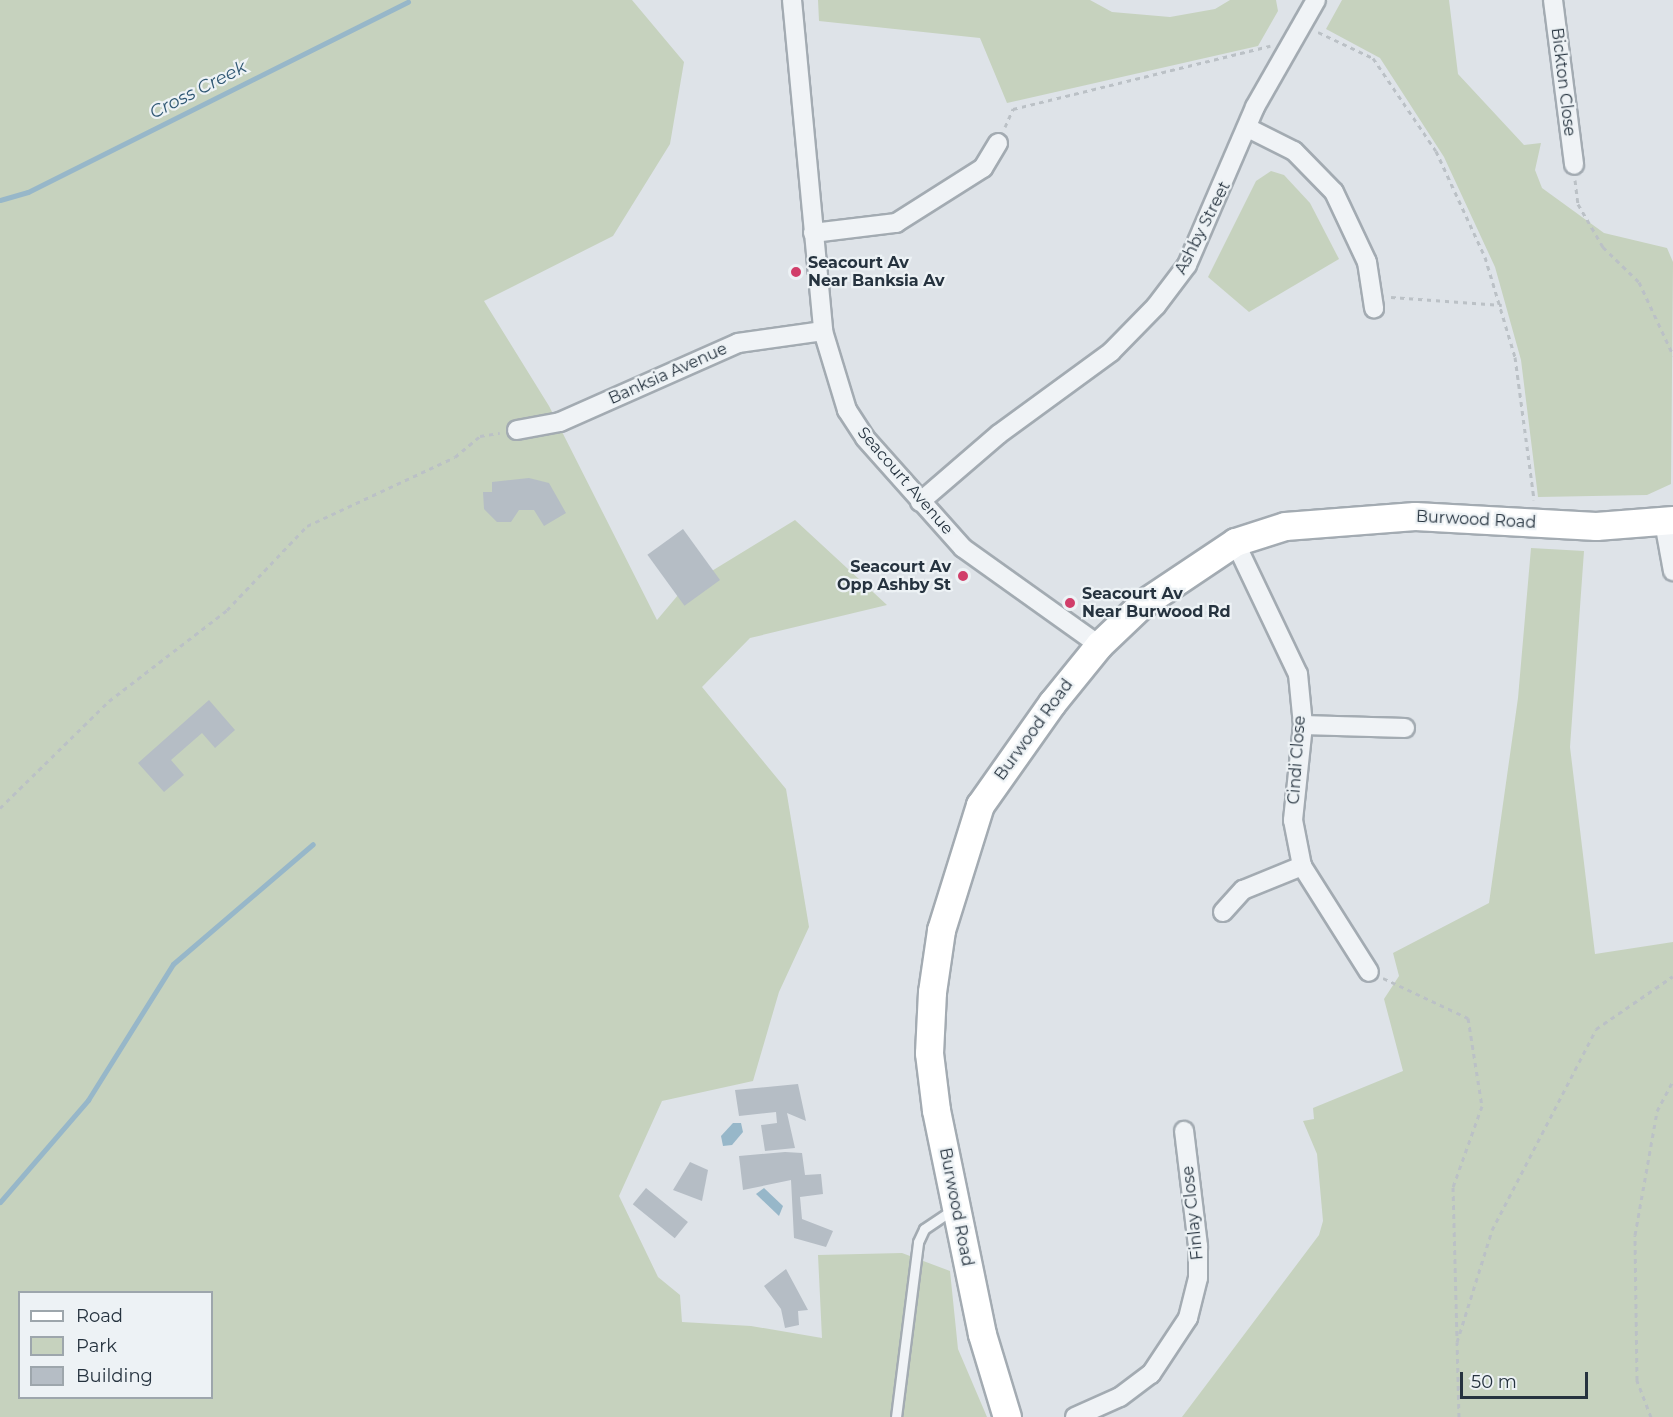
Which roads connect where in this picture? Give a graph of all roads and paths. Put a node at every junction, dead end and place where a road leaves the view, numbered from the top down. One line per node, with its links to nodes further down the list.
1 (792, 0): 9 (street, Seacourt Avenue)
2 (1316, 0): 4 (street, Ashby Street)
3 (1553, 0): 8 (street, Bickton Close)
4 (1302, 24): 5 (street, Ashby Street); 10 (path)
5 (1292, 41): 6 (street, Ashby Street); 7 (path)
6 (1250, 129): 11 (street); 15 (street, Ashby Street)
7 (998, 143): 9 (street)
8 (1574, 165): 13 (path)
9 (813, 232): 12 (street, Seacourt Avenue)
10 (1502, 304): 11 (path); 17 (path)
11 (1374, 308)
12 (823, 331): 14 (street, Banksia Avenue); 15 (street, Seacourt Avenue)
13 (1673, 355)
14 (517, 430): 23 (path)
15 (920, 502): 20 (street, Seacourt Avenue)
16 (1669, 521): 17 (main road, Burwood Road); 19 (street)
17 (1537, 523): 18 (main road, Burwood Road)
18 (1235, 542): 20 (main road, Burwood Road); 21 (street, Cindi Close)
19 (1673, 572)
20 (1099, 645): 30 (main road, Burwood Road)
21 (1303, 725): 22 (street); 24 (street, Cindi Close)
22 (1406, 728)
23 (0, 808)
24 (1302, 866): 25 (street); 26 (street, Cindi Close)
25 (1223, 912)
26 (1369, 972): 31 (path)
27 (1673, 976): 31 (path)
28 (1673, 1081): 36 (path)
29 (1184, 1131): 34 (street, Finlay Close)
30 (956, 1208): 32 (lane); 33 (main road, Burwood Road)
31 (1457, 1342): 35 (path)
32 (896, 1417)
33 (1007, 1417)
34 (1075, 1417)
35 (1459, 1417)
36 (1651, 1417)

